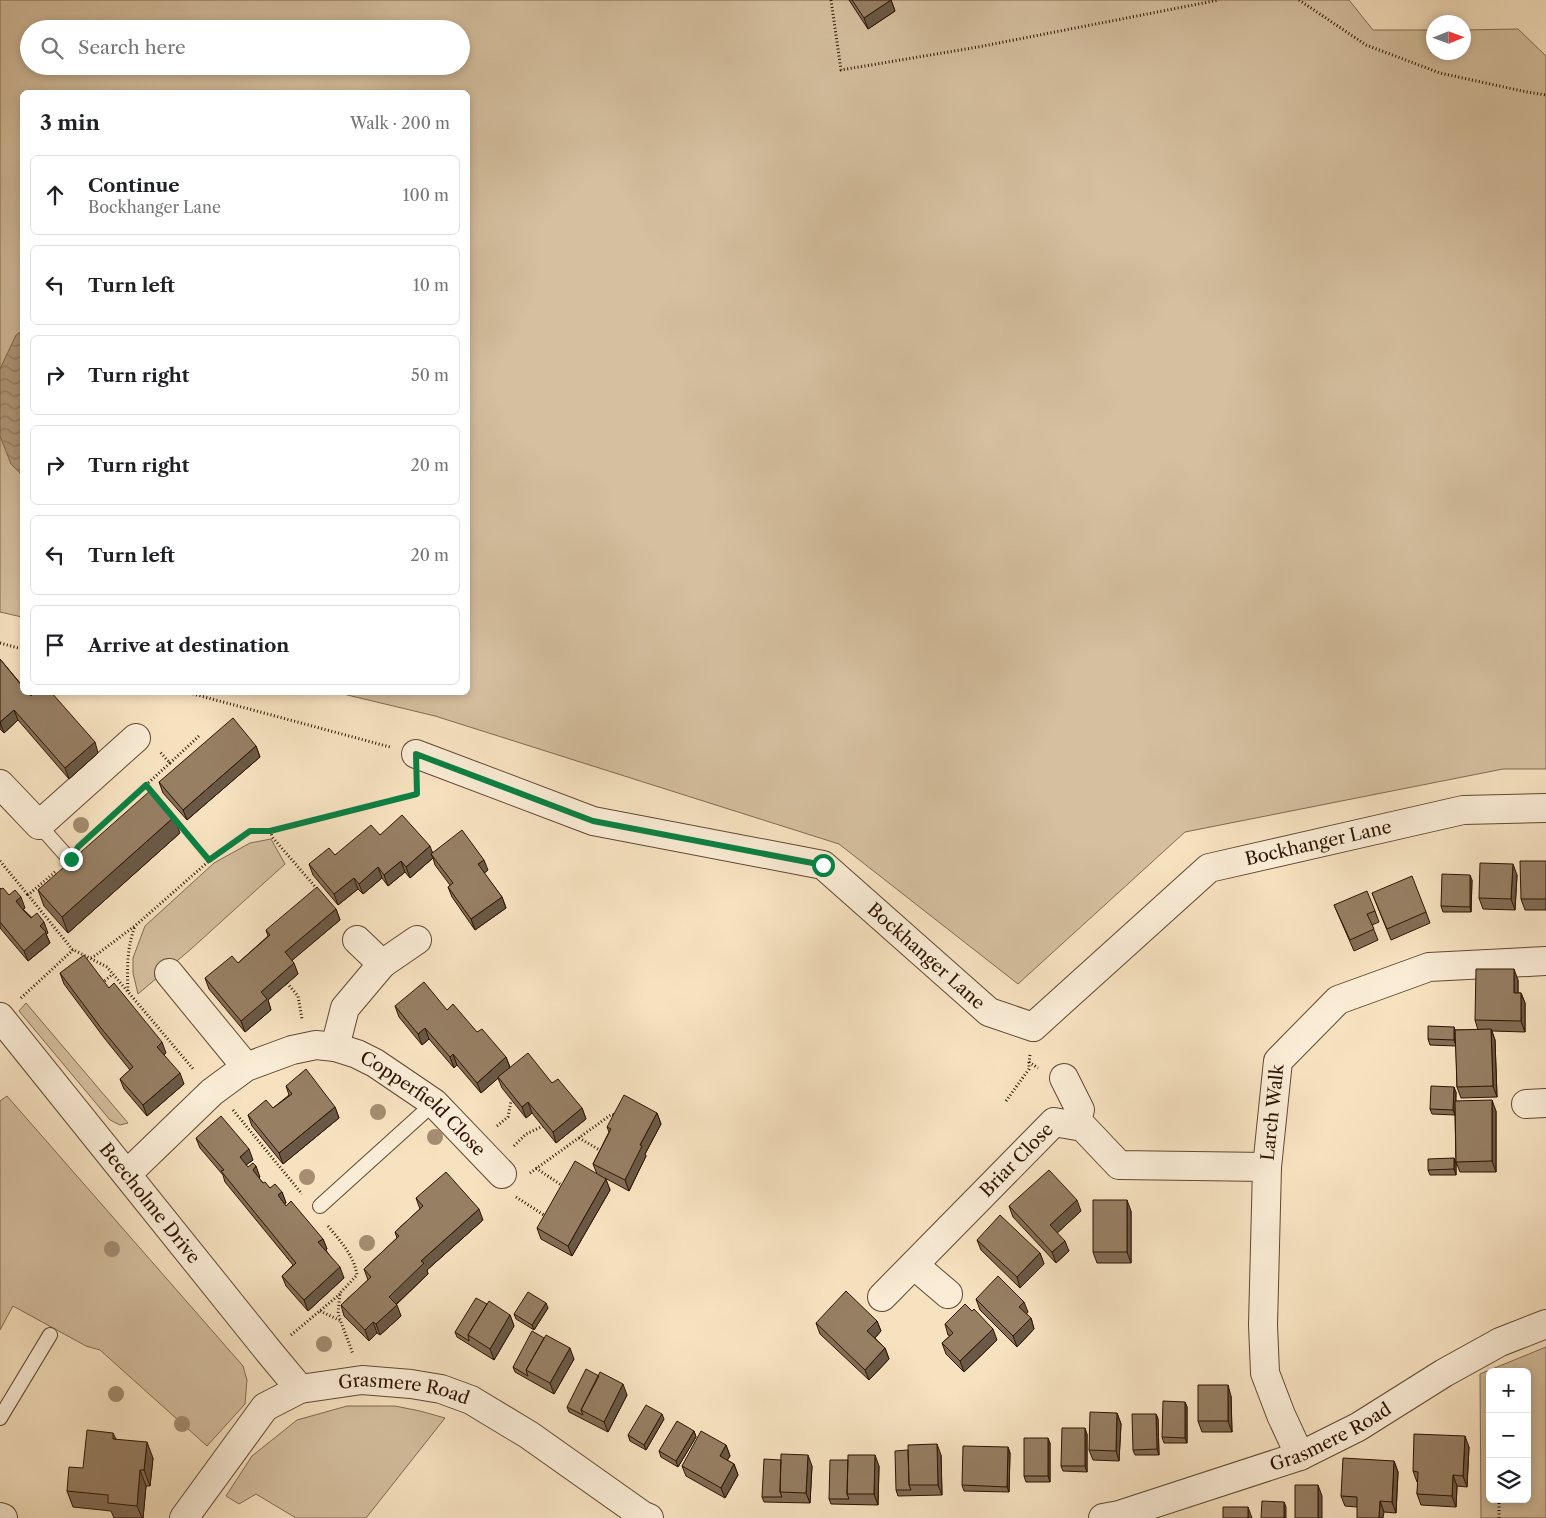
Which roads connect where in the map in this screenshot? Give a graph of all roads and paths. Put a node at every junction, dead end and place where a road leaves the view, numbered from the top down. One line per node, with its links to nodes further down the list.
1 (831, 0): 2 (path)
2 (1219, 0)
3 (1299, 0): 4 (path)
4 (1546, 94)
5 (0, 643): 6 (path)
6 (20, 648)
7 (197, 695): 10 (path)
8 (198, 736): 11 (path)
9 (136, 738): 11 (path); 17 (street)
10 (416, 754): 15 (street, Bockhanger Lane); 18 (path)
11 (170, 764): 13 (path)
12 (0, 784): 17 (street)
13 (146, 785): 14 (path); 19 (path)
14 (159, 800)
15 (1546, 808)
16 (171, 815): 20 (path)
17 (39, 825): 19 (lane)
18 (270, 831): 20 (path); 23 (path)
19 (68, 856): 22 (path)
20 (209, 860): 24 (path)
21 (0, 861): 22 (path)
22 (28, 895): 27 (path)
23 (324, 898)
24 (136, 925): 28 (path); 35 (path)
25 (357, 940): 30 (street)
26 (417, 940): 30 (street)
27 (74, 950): 28 (path); 36 (path)
28 (91, 958): 32 (path)
29 (1546, 960): 51 (street, Larch Walk)
30 (382, 964): 38 (street)
31 (169, 973): 40 (street)
32 (113, 974): 33 (path); 35 (path)
33 (100, 983)
34 (288, 983): 37 (path)
35 (128, 992): 42 (path)
36 (0, 1017): 53 (street, Beecholme Drive)
37 (302, 1020)
38 (335, 1047): 40 (street, Copperfield Close); 44 (street, Copperfield Close)
39 (1029, 1062): 43 (path)
40 (246, 1068): 42 (street, Copperfield Close)
41 (1064, 1078): 46 (street)
42 (220, 1098): 53 (street, Copperfield Close); 55 (path)
43 (1006, 1101)
44 (434, 1102): 52 (street, Copperfield Close); 55 (lane)
45 (621, 1119): 48 (path)
46 (1074, 1125): 51 (street, Briar Close); 57 (street, Briar Close)
47 (543, 1126): 52 (path)
48 (578, 1138): 49 (path); 50 (path)
49 (607, 1155)
50 (536, 1168): 52 (path); 54 (path)
51 (1267, 1168): 69 (street, Larch Walk)
52 (502, 1173): 56 (path)
53 (127, 1174): 65 (street, Beecholme Drive)
54 (569, 1190)
55 (317, 1207): 58 (path)
56 (552, 1220)
57 (914, 1265): 59 (street); 60 (street, Briar Close)
58 (340, 1294): 61 (path); 62 (path)
59 (948, 1294)
60 (882, 1297)
61 (320, 1310): 62 (path); 65 (path)
62 (341, 1321): 66 (path)
63 (1546, 1324): 69 (street, Grasmere Road)
64 (50, 1335): 68 (lane)
65 (270, 1353): 67 (street, Beecholme Drive)
66 (362, 1380): 67 (street, Grasmere Road); 72 (street, Grasmere Road)
67 (300, 1389): 71 (street, Grasmere Road)
68 (0, 1418)
69 (1300, 1456): 73 (street, Grasmere Road)
70 (1499, 1503): 74 (path)
71 (184, 1518)
72 (649, 1518)
73 (1103, 1518)
74 (1499, 1518)

